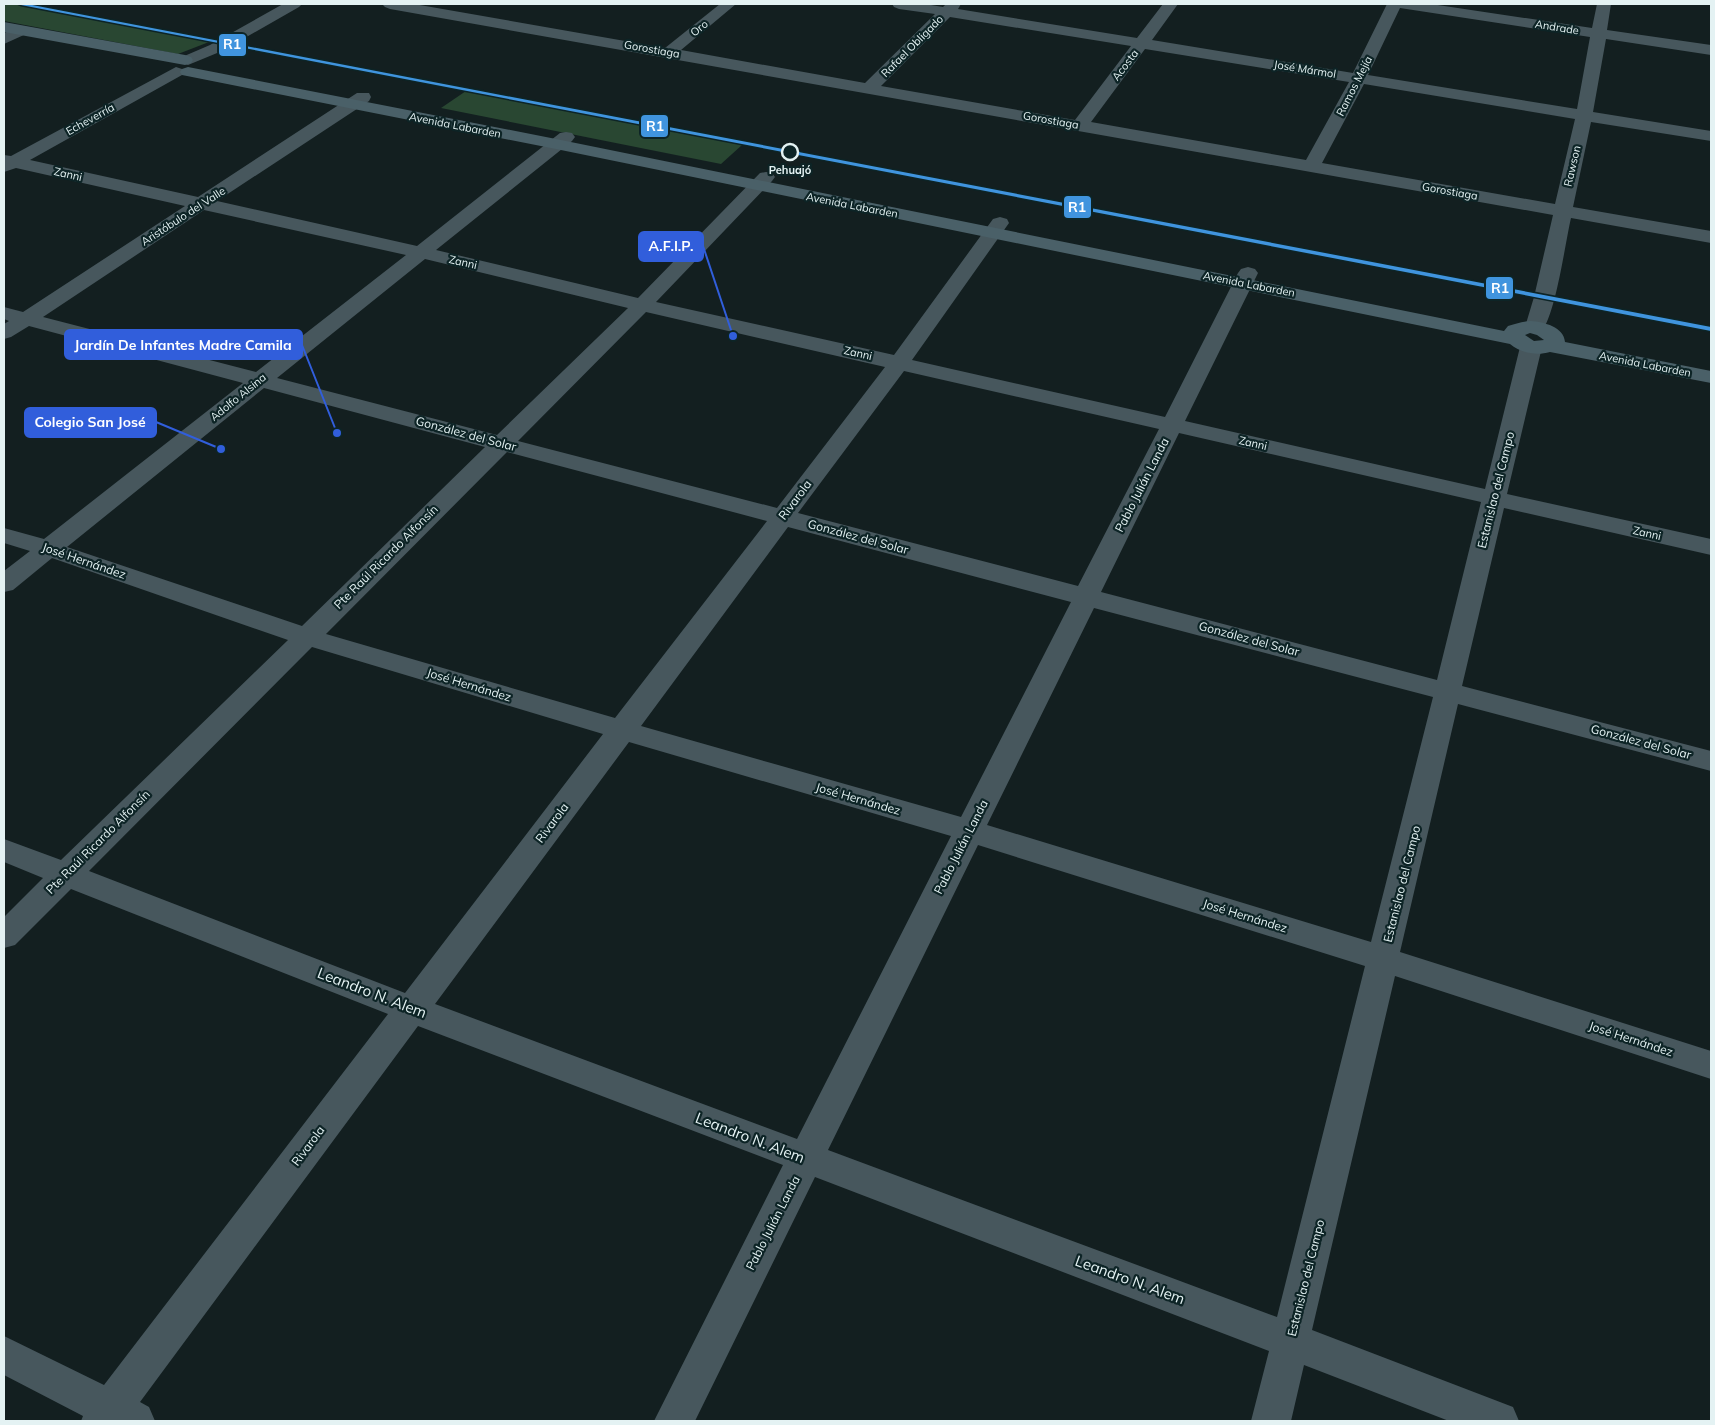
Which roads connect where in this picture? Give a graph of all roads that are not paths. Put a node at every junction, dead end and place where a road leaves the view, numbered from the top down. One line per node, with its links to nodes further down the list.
1 (294, 4): 17 (street, Echeverría)
2 (390, 4): 11 (street, Gorostiaga)
3 (729, 4): 16 (street, Oro)
4 (899, 4): 10 (street, José Mármol)
5 (1171, 4): 14 (street, Acosta)
6 (1394, 4): 18 (street, Ramos Mejía)
7 (1402, 4): 13 (street, Andrade)
8 (1604, 4): 13 (street, Rawson)
9 (508, 8): 11 (street)
10 (950, 8): 14 (street, José Mármol); 19 (street, Rafael Obligado)
11 (488, 21): 16 (street, Gorostiaga)
12 (8, 34): 17 (main road, Avenida Labarden)
13 (1599, 34): 15 (street, Andrade); 21 (street, Rawson)
14 (1142, 43): 18 (street, José Mármol); 22 (street, Acosta)
15 (1711, 50)
16 (669, 52): 19 (street, Gorostiaga)
17 (187, 65): 20 (main road, Avenida Labarden); 25 (street, Echeverría)
18 (1358, 78): 21 (street, José Mármol); 26 (street, Ramos Mejía)
19 (870, 87): 22 (street, Gorostiaga)
20 (357, 101): 24 (main road, Avenida Labarden); 28 (street, Aristóbulo del Valle)
21 (1584, 115): 23 (street, José Mármol); 29 (street, Rawson)
22 (1079, 126): 26 (street, Gorostiaga)
23 (1711, 136)
24 (561, 140): 27 (main road, Avenida Labarden); 32 (street, Adolfo Alsina)
25 (7, 163): 28 (street, Zanni)
26 (1312, 166): 29 (street, Gorostiaga)
27 (762, 182): 30 (main road, Avenida Labarden); 34 (street, Pte Raúl Ricardo Alfonsín)
28 (201, 204): 32 (street, Zanni); 35 (street, Aristóbulo del Valle)
29 (1562, 211): 31 (street, Gorostiaga); 37 (street, Rawson)
30 (997, 227): 33 (main road, Avenida Labarden); 38 (street, Rivarola)
31 (1711, 237)
32 (420, 252): 34 (street, Zanni); 41 (street, Adolfo Alsina)
33 (1245, 278): 37 (main road, Avenida Labarden); 42 (street, Pablo Julián Landa)
34 (642, 305): 38 (street, Zanni); 43 (street, Pte Raúl Ricardo Alfonsín)
35 (15, 316): 36 (street, Aristóbulo del Valle); 41 (street, González del Solar)
36 (4, 333)
37 (1534, 337): 39 (main road, Avenida Labarden); 40 (main road, Avenida Labarden); 44 (street, Estanislao del Campo)
38 (898, 363): 42 (street, Zanni); 45 (street, Rivarola)
39 (1711, 364)
40 (1711, 377)
41 (259, 380): 43 (street, González del Solar); 48 (street, Adolfo Alsina)
42 (1172, 424): 44 (street, Zanni); 50 (street, Pablo Julián Landa)
43 (501, 443): 45 (street, González del Solar); 51 (street, Pte Raúl Ricardo Alfonsín)
44 (1494, 498): 47 (street, Zanni); 52 (street, Estanislao del Campo)
45 (782, 517): 50 (street, González del Solar); 53 (street, Rivarola)
46 (4, 535): 48 (street, José Hernández)
47 (1711, 547)
48 (48, 548): 49 (street, Adolfo Alsina); 51 (street, José Hernández)
49 (4, 584)
50 (1086, 597): 52 (street, González del Solar); 55 (street, Pablo Julián Landa)
51 (306, 636): 53 (street, José Hernández); 57 (street, Pte Raúl Ricardo Alfonsín)
52 (1449, 692): 54 (street, González del Solar); 59 (street, Estanislao del Campo)
53 (621, 731): 55 (street, José Hernández); 60 (street, Rivarola)
54 (1711, 761)
55 (969, 831): 59 (street, José Hernández); 62 (street, Pablo Julián Landa)
56 (4, 850): 57 (street, Leandro N. Alem)
57 (65, 875): 58 (street, Pte Raúl Ricardo Alfonsín); 60 (street, Leandro N. Alem)
58 (4, 936)
59 (1384, 959): 61 (street, José Hernández); 63 (street, Estanislao del Campo)
60 (412, 1009): 62 (street, Leandro N. Alem); 65 (street, Rivarola)
61 (1711, 1065)
62 (805, 1158): 63 (street, Leandro N. Alem); 66 (street, Pablo Julián Landa)
63 (1291, 1340): 67 (street, Estanislao del Campo); 68 (street, Leandro N. Alem)
64 (4, 1355): 65 (street)
65 (115, 1417)
66 (674, 1421)
67 (1271, 1421)
68 (1499, 1421)

